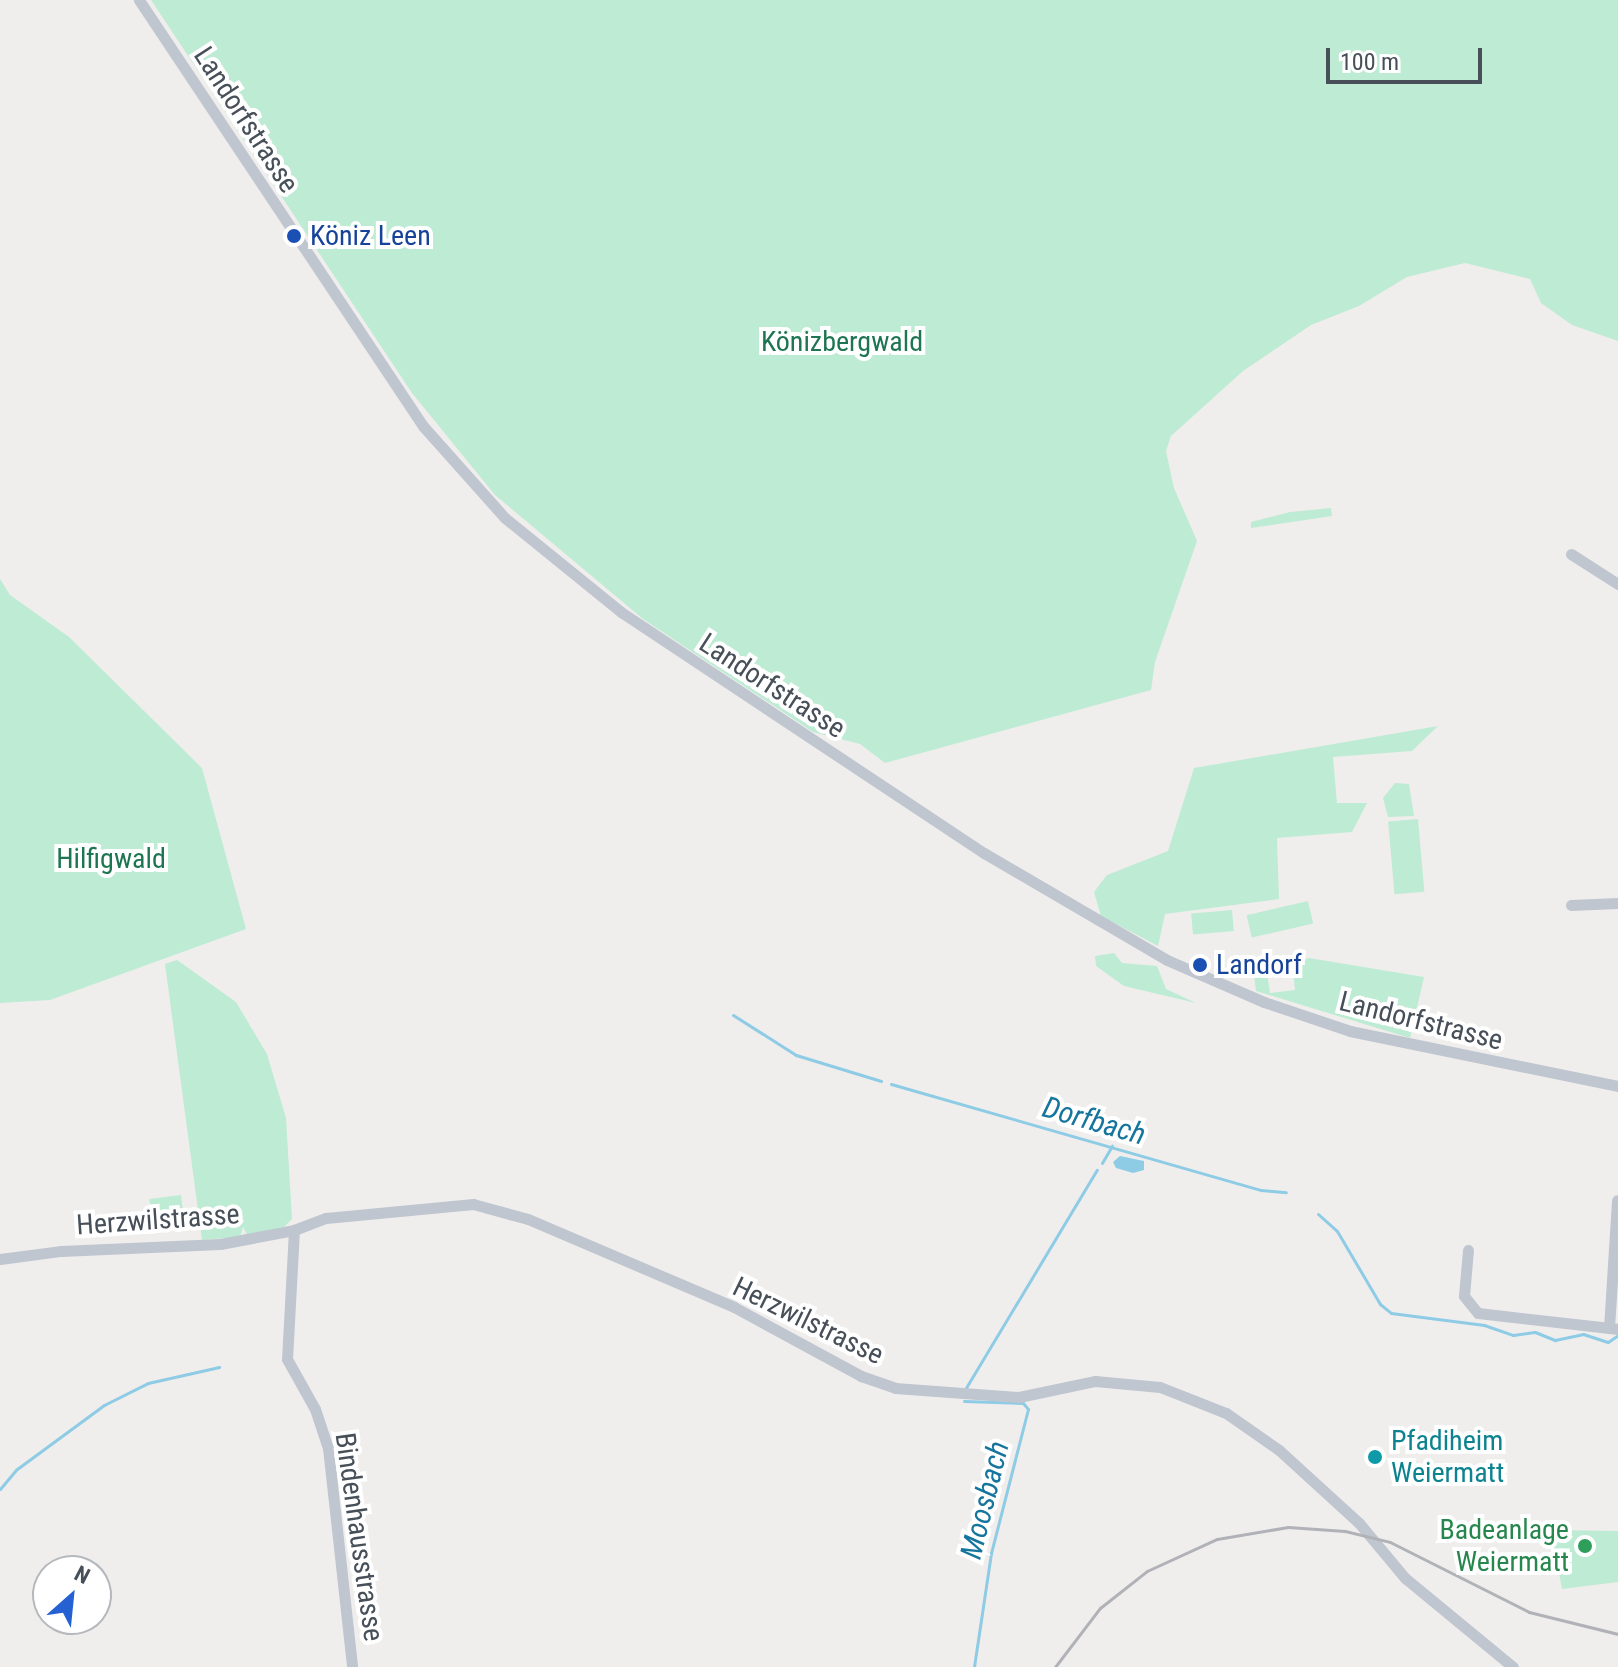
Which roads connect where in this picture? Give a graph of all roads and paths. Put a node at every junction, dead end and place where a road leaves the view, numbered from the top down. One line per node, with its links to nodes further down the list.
1 (139, 0): 6 (street, Landorfstrasse)
2 (1571, 554): 3 (street)
3 (1618, 584)
4 (1618, 903): 5 (street)
5 (1571, 905)
6 (1618, 1086)
7 (1617, 1200): 11 (street)
8 (294, 1230): 10 (street, Herzwilstrasse); 12 (street, Bindenhausstrasse); 13 (street, Herzwilstrasse)
9 (1468, 1250): 11 (street)
10 (0, 1259)
11 (1613, 1329)
12 (352, 1667)
13 (1513, 1667)

